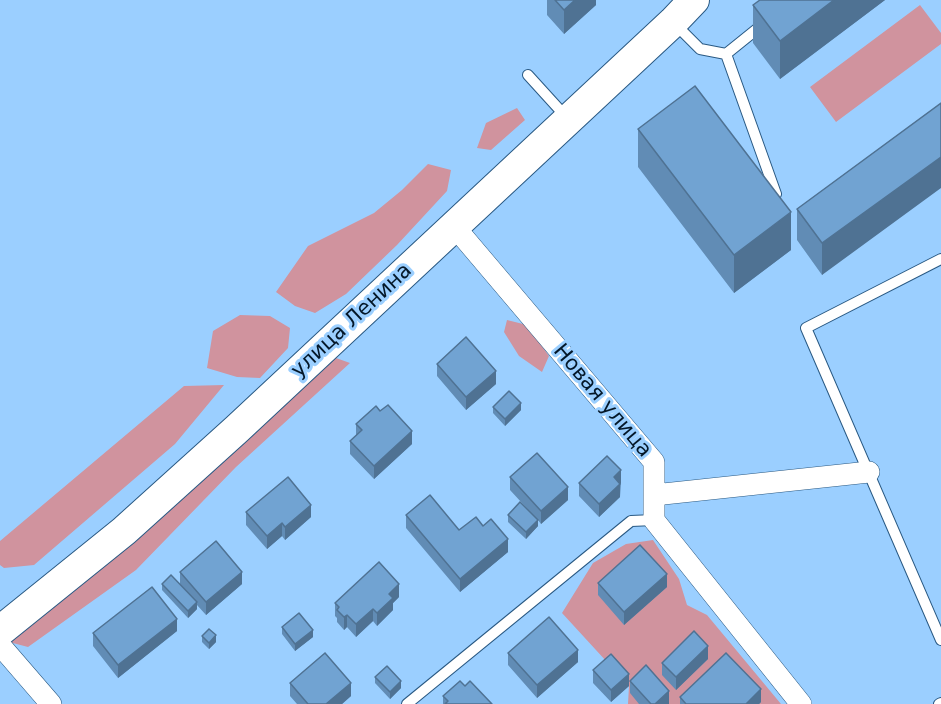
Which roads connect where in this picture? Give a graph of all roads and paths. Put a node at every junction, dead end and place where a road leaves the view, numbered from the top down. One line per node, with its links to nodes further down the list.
1 (694, 0): 3 (main road, улица Ленина)
2 (768, 20): 4 (lane)
3 (673, 22): 4 (lane); 6 (main road, улица Ленина)
4 (726, 54): 7 (lane)
5 (528, 75): 6 (lane)
6 (568, 120): 8 (main road, улица Ленина)
7 (776, 194)
8 (454, 226): 11 (street, Новая улица); 13 (main road, улица Ленина)
9 (941, 260): 10 (lane)
10 (869, 472): 11 (street); 14 (lane)
11 (654, 495): 12 (street, Новая улица)
12 (654, 520): 17 (lane); 18 (street)
13 (0, 631)
14 (941, 640)
15 (0, 645): 16 (street)
16 (51, 704)
17 (407, 704)
18 (801, 704)

